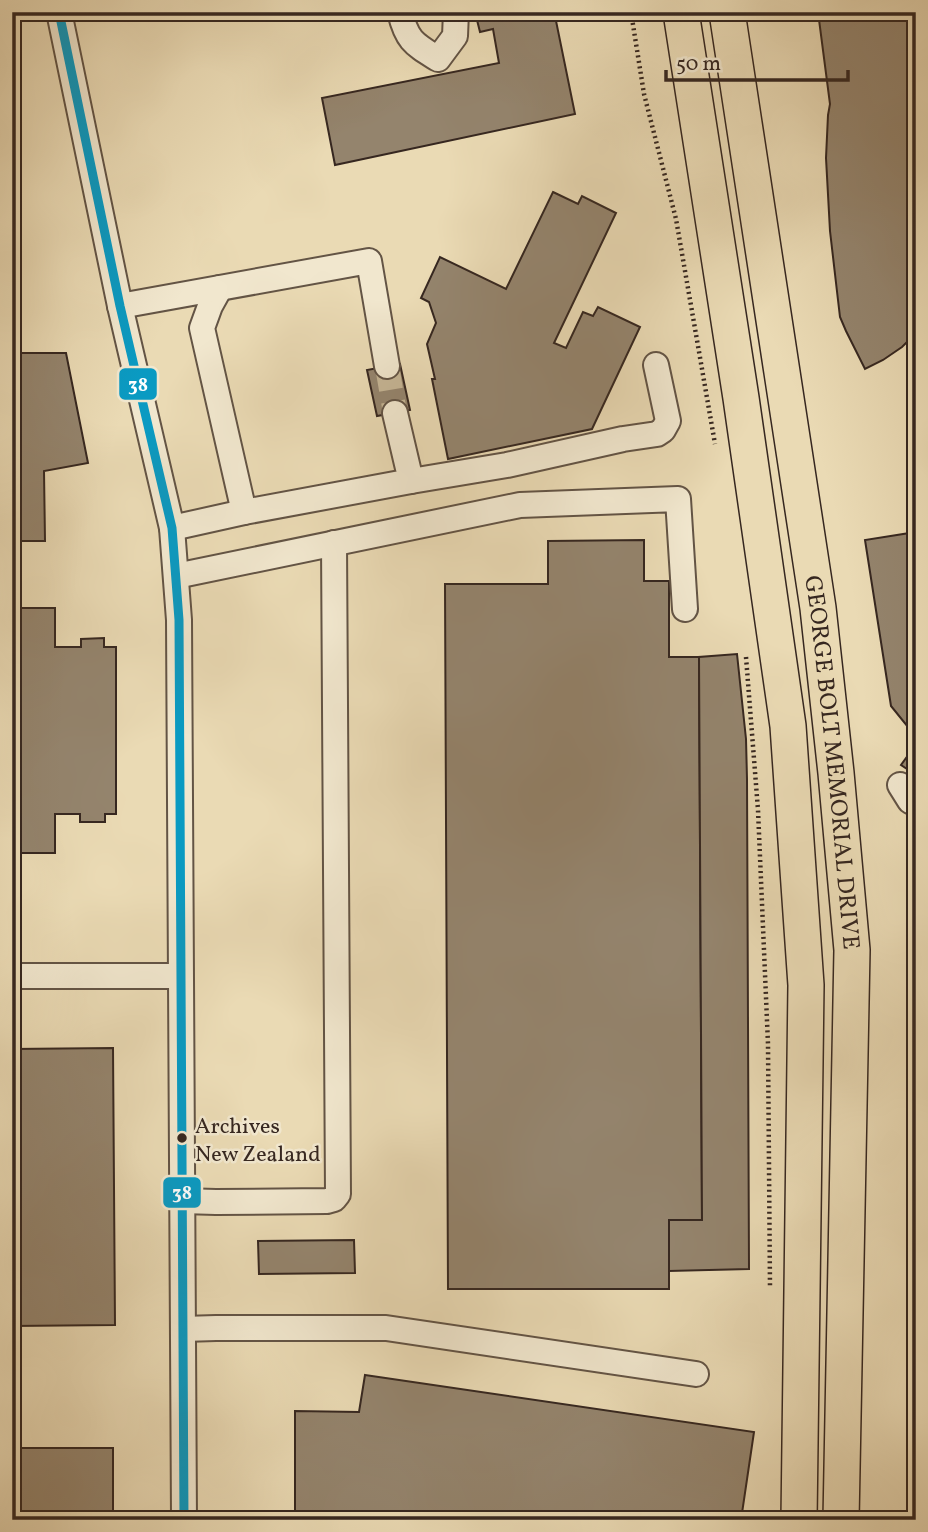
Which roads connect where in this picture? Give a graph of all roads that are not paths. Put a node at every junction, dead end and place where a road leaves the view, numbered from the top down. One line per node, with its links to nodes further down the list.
1 (59, 12): 7 (street)
2 (400, 12): 3 (street)
3 (456, 12)
4 (681, 12): 25 (highway, GEORGE BOLT MEMORIAL DRIVE)
5 (727, 12): 26 (highway, GEORGE BOLT MEMORIAL DRIVE)
6 (220, 288): 7 (street); 9 (street); 12 (street)
7 (121, 306): 13 (street)
8 (656, 365): 11 (street)
9 (387, 366)
10 (395, 413): 11 (street)
11 (411, 481): 12 (street)
12 (244, 512): 13 (street)
13 (172, 527): 15 (street)
14 (334, 543): 15 (street); 16 (street); 21 (street)
15 (176, 576): 20 (street)
16 (685, 609)
17 (900, 785): 18 (street)
18 (916, 804)
19 (12, 976): 20 (street)
20 (180, 976): 21 (street)
21 (182, 1201): 22 (street)
22 (183, 1329): 23 (street); 24 (street)
23 (696, 1374)
24 (184, 1520)
25 (799, 1520)
26 (841, 1520)

